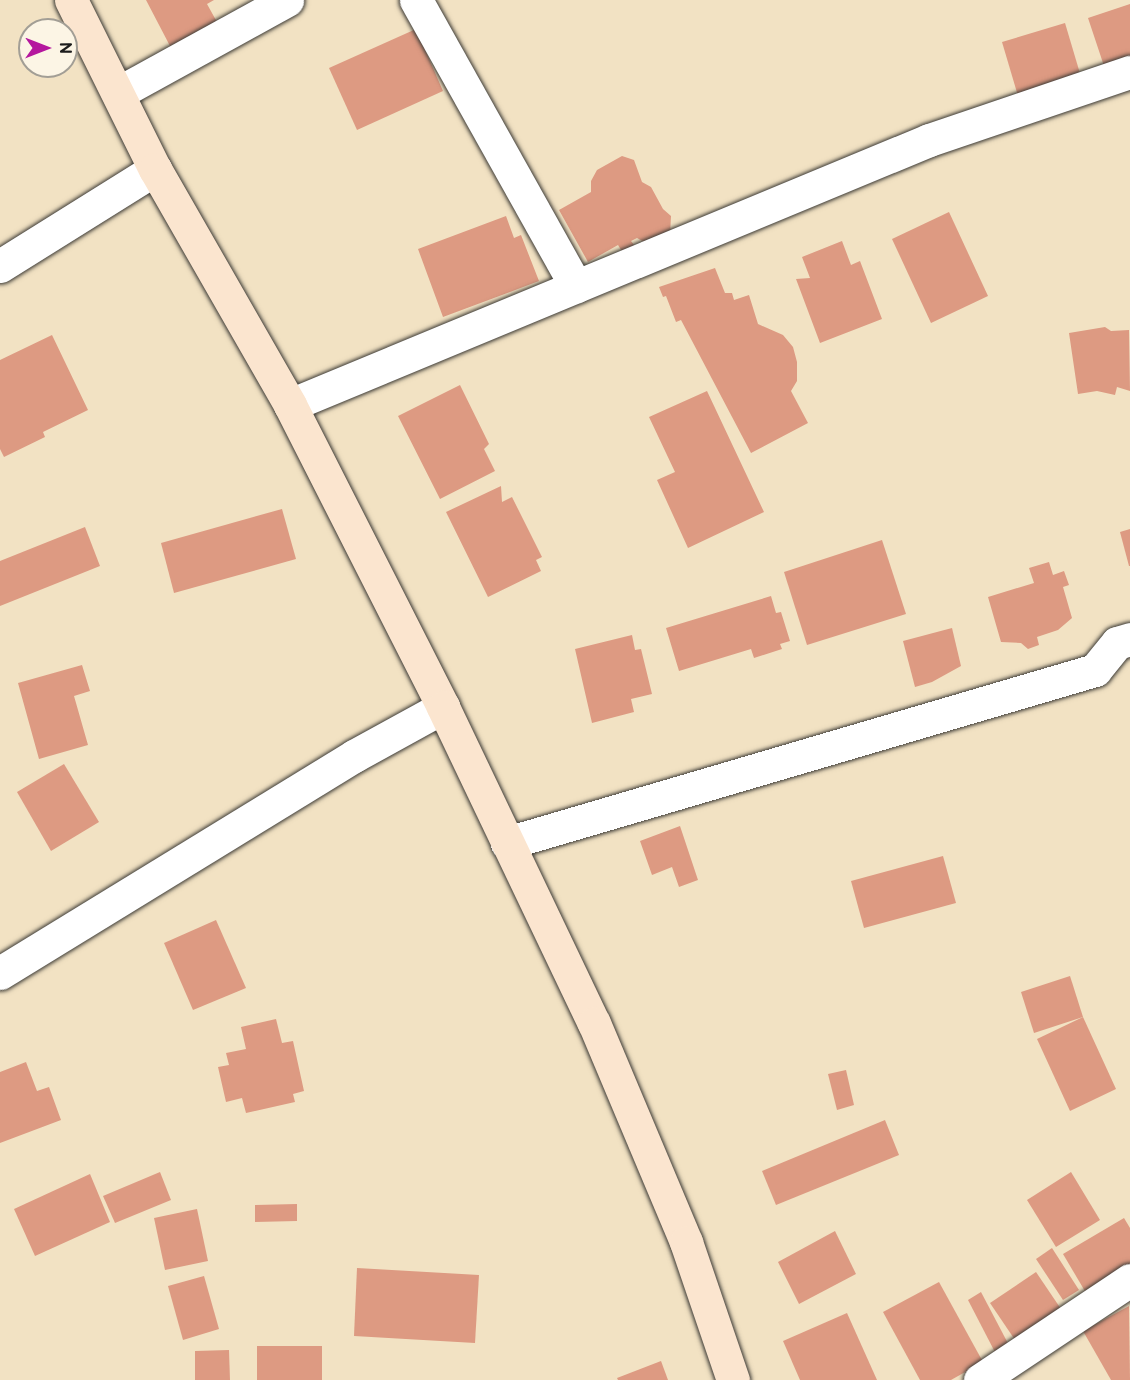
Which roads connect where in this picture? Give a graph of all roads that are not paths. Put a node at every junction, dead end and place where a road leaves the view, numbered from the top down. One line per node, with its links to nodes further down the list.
1 (71, 0): 5 (street)
2 (287, 0): 5 (street)
3 (416, 0): 8 (street)
4 (1130, 72): 8 (street)
5 (118, 93): 6 (street)
6 (155, 169): 7 (street); 9 (street)
7 (0, 266)
8 (576, 286): 9 (street)
9 (290, 405): 11 (street)
10 (1130, 639): 12 (street)
11 (443, 707): 12 (street); 13 (street)
12 (507, 843): 15 (street)
13 (0, 973)
14 (1130, 1280): 16 (street)
15 (733, 1380)
16 (980, 1380)

